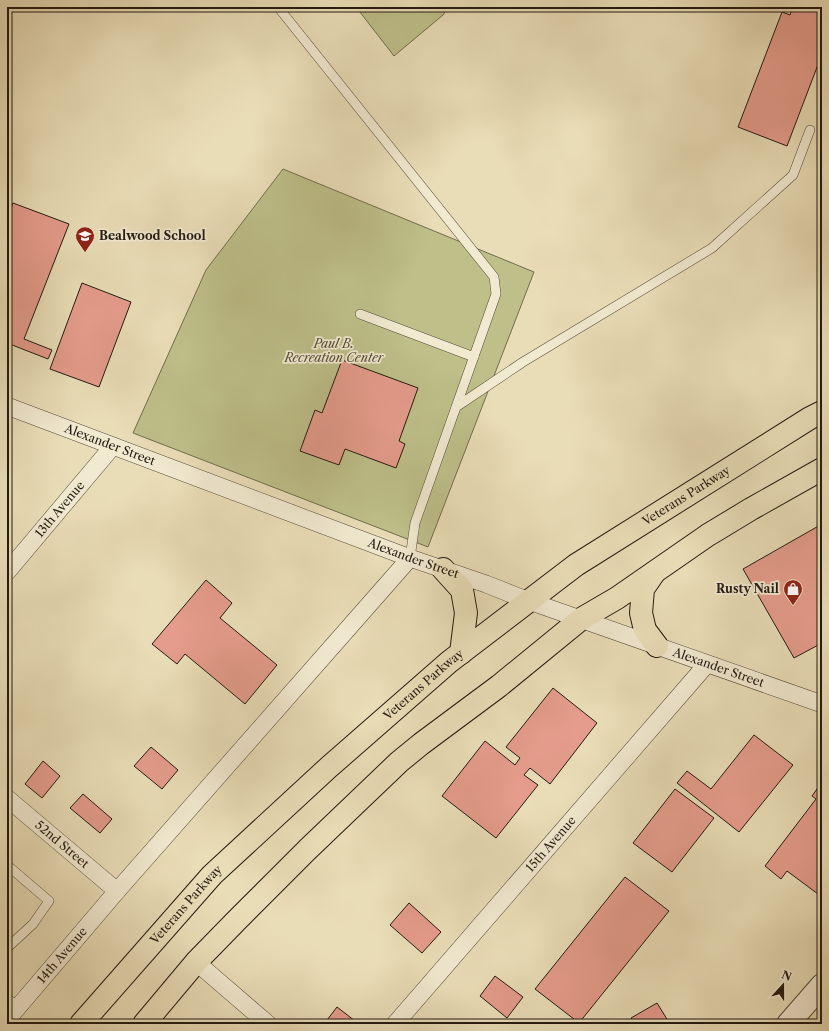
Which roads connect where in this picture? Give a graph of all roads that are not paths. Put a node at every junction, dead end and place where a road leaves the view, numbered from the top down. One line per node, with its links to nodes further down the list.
1 (278, 7): 4 (lane)
2 (810, 130): 6 (lane)
3 (360, 314): 4 (lane)
4 (474, 357): 6 (lane)
5 (7, 406): 8 (street, Alexander Street)
6 (456, 407): 10 (lane)
7 (822, 412): 14 (main road, Veterans Parkway)
8 (113, 446): 10 (street, Alexander Street); 12 (street, 13th Avenue)
9 (822, 469): 13 (main road)
10 (410, 558): 11 (street, Alexander Street); 22 (street)
11 (443, 569): 14 (street, Alexander Street); 17 (main road)
12 (7, 572)
13 (654, 572): 15 (main road); 16 (main road)
14 (529, 601): 15 (street, Alexander Street); 17 (main road, Veterans Parkway)
15 (581, 619): 16 (street, Alexander Street); 24 (main road)
16 (657, 646): 18 (street, Alexander Street)
17 (461, 653): 27 (main road, Veterans Parkway)
18 (707, 664): 19 (street, Alexander Street); 30 (street, 15th Avenue)
19 (822, 704)
20 (7, 798): 22 (street, 52nd Street)
21 (7, 865): 23 (lane)
22 (117, 891): 26 (street, 14th Avenue)
23 (7, 948)
24 (196, 962): 28 (main road); 29 (street)
25 (822, 984): 31 (street)
26 (11, 1008)
27 (81, 1024)
28 (144, 1024)
29 (268, 1024)
30 (394, 1024)
31 (788, 1024)

